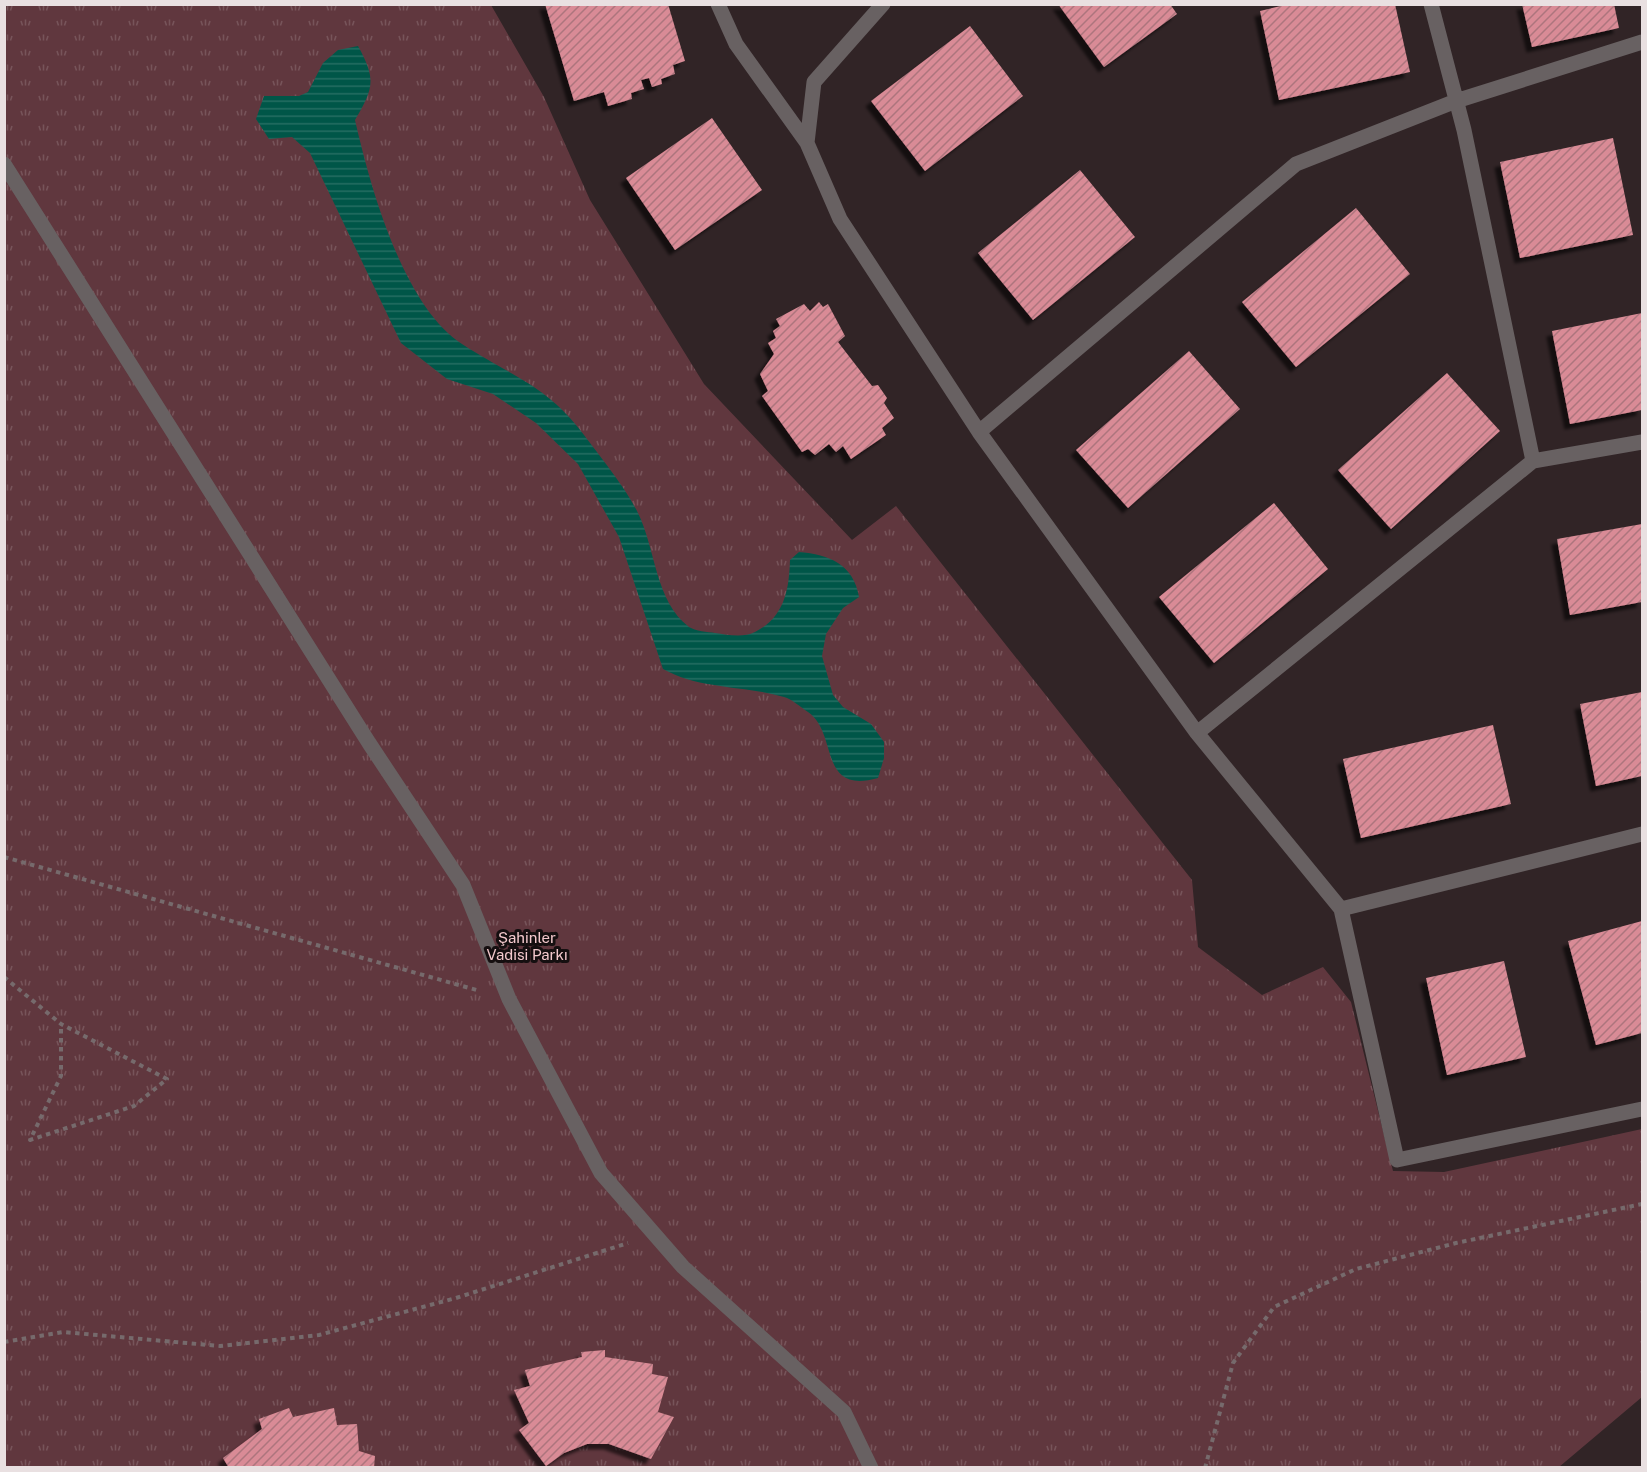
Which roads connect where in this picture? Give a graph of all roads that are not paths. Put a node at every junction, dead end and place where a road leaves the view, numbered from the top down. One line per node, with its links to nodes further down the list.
1 (718, 4): 6 (street)
2 (883, 4): 6 (street)
3 (1431, 4): 5 (street)
4 (1642, 42): 5 (street)
5 (1456, 101): 8 (street); 10 (street)
6 (807, 143): 8 (street)
7 (4, 164): 15 (street)
8 (979, 432): 11 (street)
9 (1642, 442): 10 (street)
10 (1533, 461): 11 (street)
11 (1197, 734): 13 (street)
12 (1642, 834): 13 (street)
13 (1341, 909): 14 (street)
14 (1642, 1109)
15 (871, 1467)

